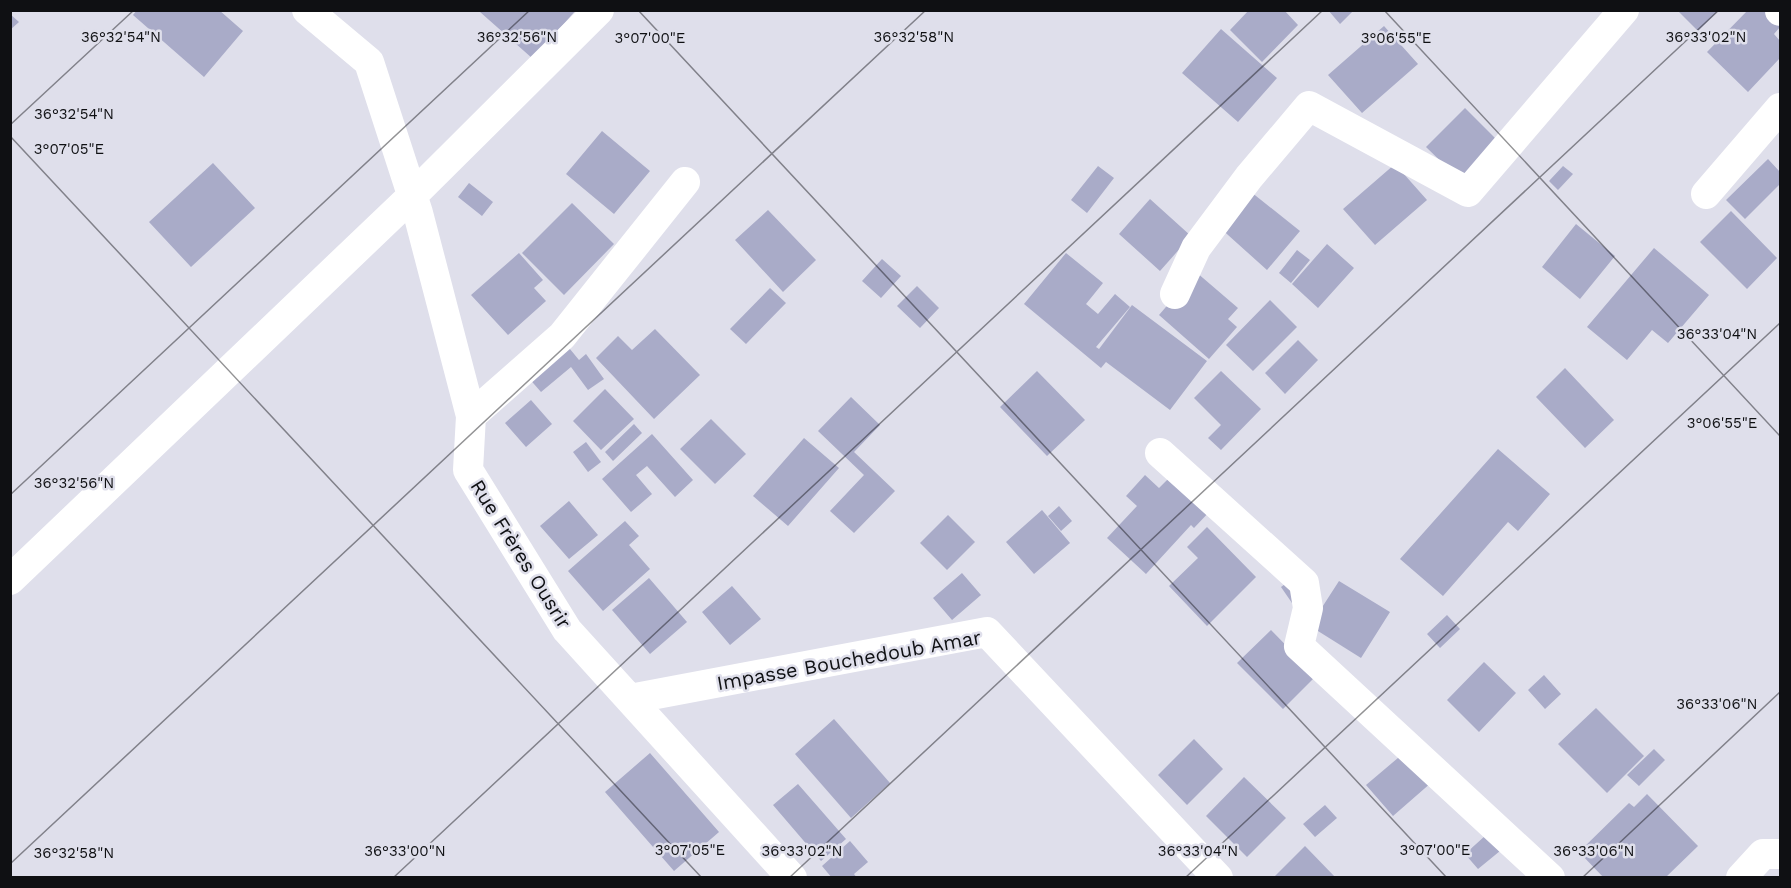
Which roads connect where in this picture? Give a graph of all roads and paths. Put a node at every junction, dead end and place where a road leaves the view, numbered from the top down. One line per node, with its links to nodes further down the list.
1 (308, 10): 7 (street, Rue Frères Ousrir)
2 (599, 10): 7 (street)
3 (1624, 10): 8 (street)
4 (1780, 108): 6 (street)
5 (685, 182): 9 (street)
6 (1706, 194)
7 (412, 196): 9 (street, Rue Frères Ousrir); 11 (street)
8 (1175, 294)
9 (471, 416): 12 (street, Rue Frères Ousrir)
10 (1160, 453): 16 (street)
11 (10, 580)
12 (630, 699): 14 (street, Rue Frères Ousrir); 15 (street, Impasse Bouchedoub Amar)
13 (1780, 854): 17 (street)
14 (792, 878)
15 (1218, 878)
16 (1550, 878)
17 (1741, 878)

